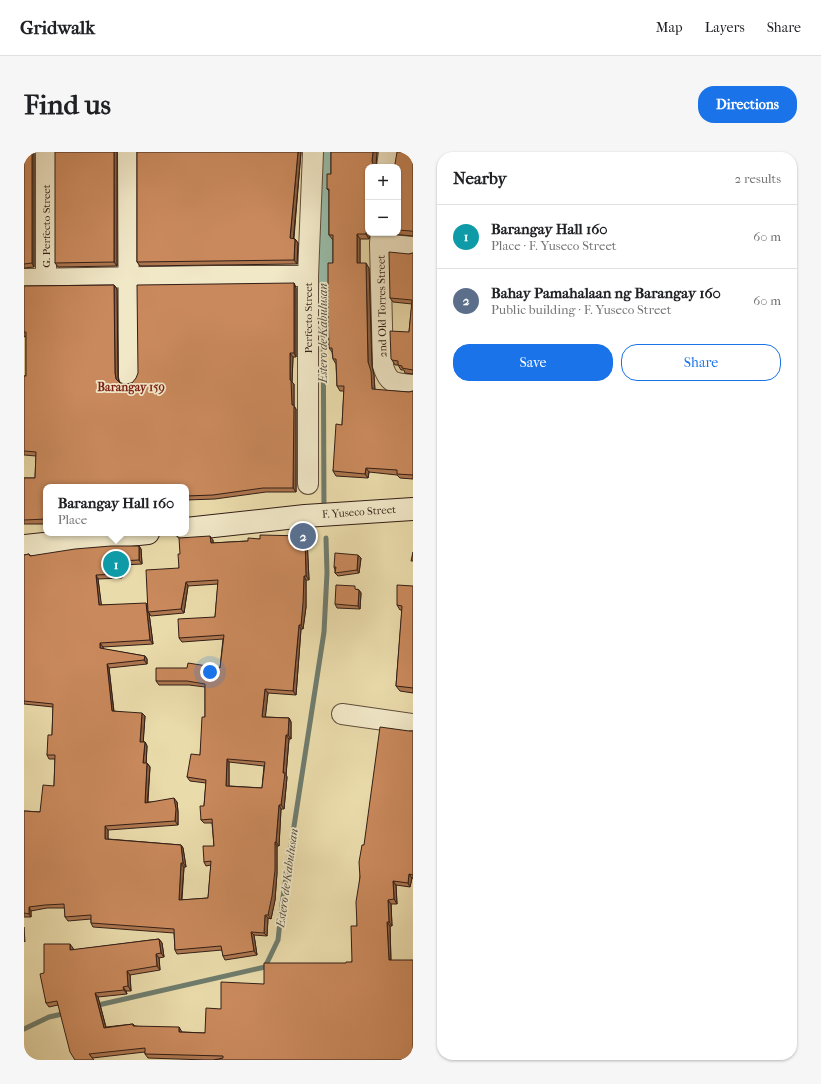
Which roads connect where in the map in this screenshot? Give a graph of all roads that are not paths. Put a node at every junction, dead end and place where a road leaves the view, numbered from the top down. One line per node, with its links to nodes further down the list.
1 (46, 152): 11 (street, G. Perfecto Street)
2 (128, 152): 9 (street)
3 (313, 152): 8 (street, Perfecto Street)
4 (389, 152): 5 (street)
5 (387, 164)
6 (381, 239): 7 (street); 13 (street, 2nd Old Torres Street)
7 (413, 248)
8 (308, 276): 9 (street); 14 (street, Perfecto Street)
9 (129, 277): 11 (street); 12 (street)
10 (24, 278): 11 (street, G. Perfecto Street)
11 (46, 278)
12 (128, 377)
13 (413, 385)
14 (308, 484)
15 (413, 509): 16 (street, F. Yuseco Street)
16 (189, 529)
17 (119, 536): 18 (street)
18 (24, 546)
19 (342, 714): 20 (street)
20 (413, 724)

